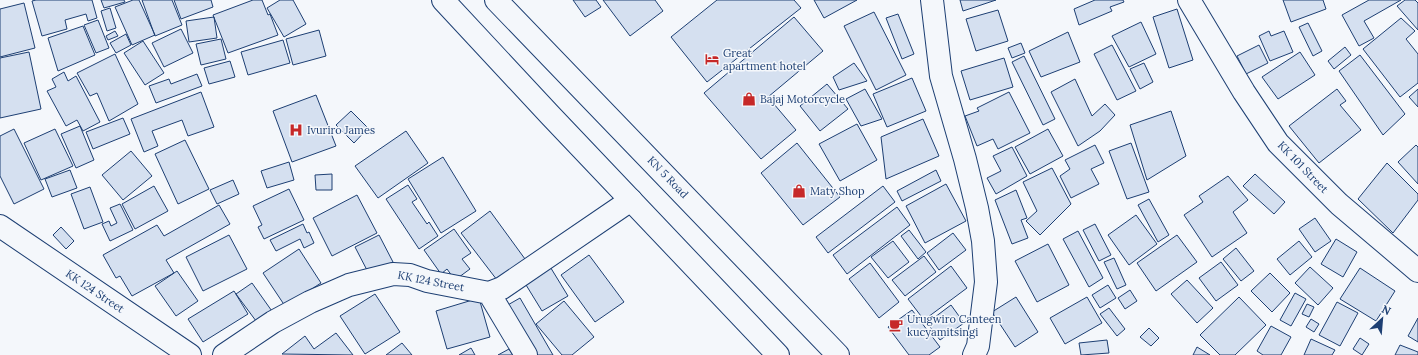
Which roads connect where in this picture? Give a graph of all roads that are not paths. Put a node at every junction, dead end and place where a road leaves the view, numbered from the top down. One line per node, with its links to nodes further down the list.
1 (443, 0): 5 (main road)
2 (496, 0): 13 (main road, KN 5 Road)
3 (932, 0): 14 (main road)
4 (1189, 0): 7 (main road, KK 101 Street)
5 (631, 200): 8 (main road); 12 (main road)
6 (0, 226): 9 (main road, KK 124 Street)
7 (1418, 271)
8 (489, 293): 10 (main road, KK 124 Street); 11 (main road)
9 (190, 355)
10 (224, 355)
11 (526, 355)
12 (778, 355)
13 (838, 355)
14 (974, 355)

